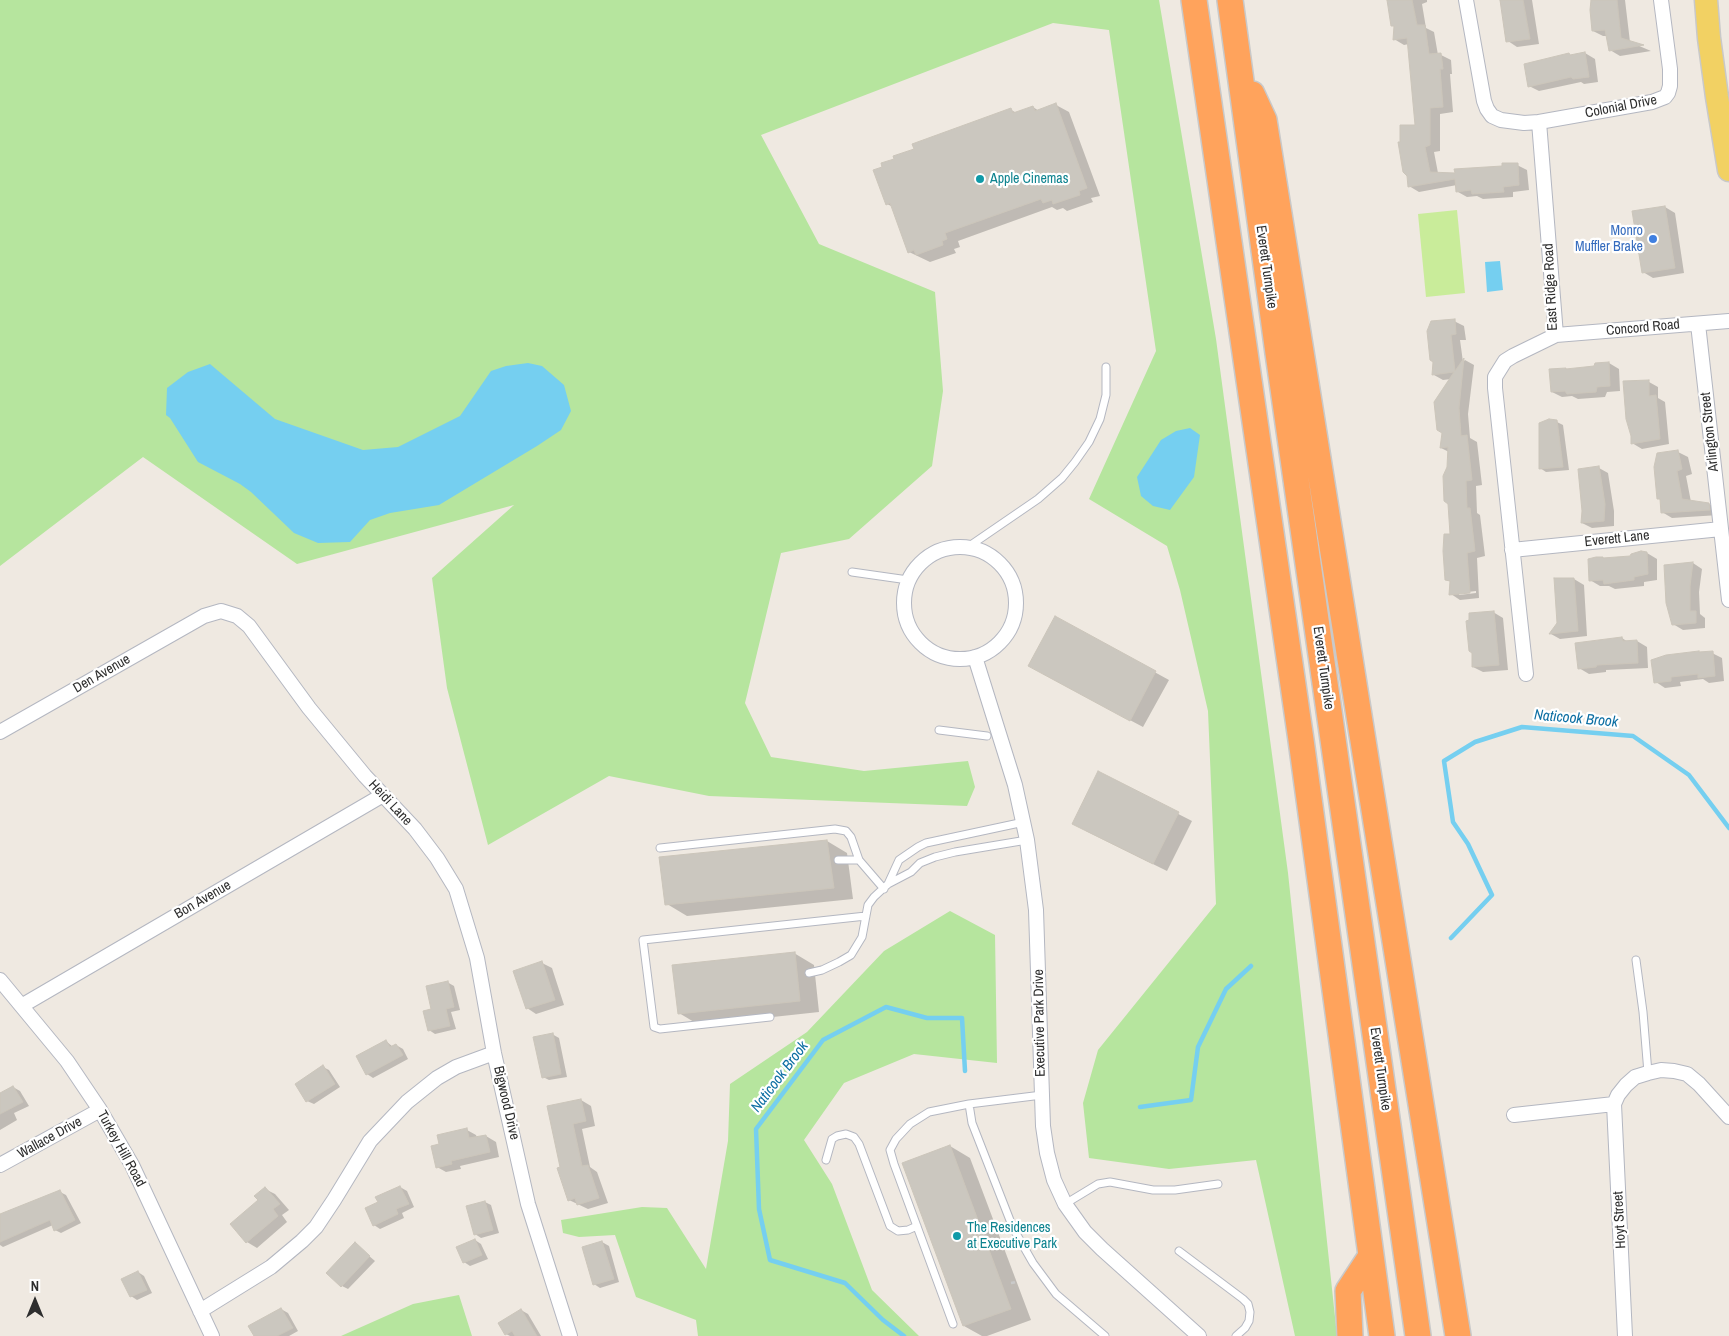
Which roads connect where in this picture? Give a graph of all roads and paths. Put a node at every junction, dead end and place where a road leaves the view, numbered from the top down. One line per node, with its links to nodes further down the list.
1 (1194, 0): 52 (highway)
2 (1230, 0): 6 (highway, Everett Turnpike)
3 (1466, 0): 7 (street)
4 (1661, 0): 7 (street, Colonial Drive)
5 (1706, 0): 8 (main road)
6 (1240, 67): 64 (highway, Everett Turnpike); 65 (highway)
7 (1538, 122): 11 (street, East Ridge Road)
8 (1729, 170)
9 (1729, 321): 10 (street, Concord Road)
10 (1698, 324): 11 (street, Concord Road); 13 (street, Arlington Street)
11 (1556, 335): 15 (street, East Ridge Road)
12 (1106, 367): 14 (lane)
13 (1721, 529): 15 (street, Everett Lane); 18 (street, Arlington Street)
14 (968, 547): 17 (street); 20 (street)
15 (1512, 550): 21 (street, East Ridge Road)
16 (852, 572): 17 (lane)
17 (908, 580): 20 (street)
18 (1729, 600)
19 (204, 616): 23 (street, Den Avenue); 25 (street, Heidi Lane)
20 (975, 657): 26 (street, Executive Park Drive)
21 (1526, 674)
22 (939, 730): 24 (lane)
23 (0, 732)
24 (987, 736)
25 (383, 796): 36 (street, Bon Avenue); 38 (street, Heidi Lane)
26 (1024, 822): 27 (street, Executive Park Drive); 31 (lane)
27 (1027, 840): 31 (lane); 40 (street, Executive Park Drive)
28 (660, 848): 30 (lane)
29 (838, 860): 30 (lane)
30 (859, 860): 31 (lane)
31 (886, 886): 32 (lane)
32 (866, 916): 34 (lane); 37 (lane)
33 (1636, 960): 39 (lane)
34 (809, 973)
35 (0, 980): 36 (street, Turkey Hill Road)
36 (22, 1005): 43 (street, Turkey Hill Road)
37 (770, 1017)
38 (494, 1053): 55 (street, Bigwood Drive); 58 (street, Bigwood Drive)
39 (1648, 1073): 42 (street); 45 (street)
40 (1042, 1095): 41 (lane); 49 (street, Executive Park Drive)
41 (968, 1104): 50 (lane); 59 (lane)
42 (1614, 1104): 44 (street); 66 (street, Hoyt Street)
43 (100, 1110): 47 (street, Wallace Drive); 55 (street, Turkey Hill Road)
44 (1514, 1115)
45 (1729, 1117)
46 (826, 1160): 50 (lane)
47 (0, 1165)
48 (1218, 1184): 49 (lane)
49 (1065, 1204): 60 (street, Executive Park Drive)
50 (917, 1226): 56 (lane)
51 (1179, 1251): 61 (lane)
52 (1371, 1256): 62 (highway); 63 (highway)
53 (1016, 1282): 54 (path)
54 (1011, 1283)
55 (200, 1311): 57 (street, Turkey Hill Road)
56 (953, 1324)
57 (212, 1336)
58 (570, 1336)
59 (1105, 1336)
60 (1199, 1336)
61 (1236, 1336)
62 (1350, 1336)
63 (1382, 1336)
64 (1418, 1336)
65 (1458, 1336)
66 (1625, 1336)

